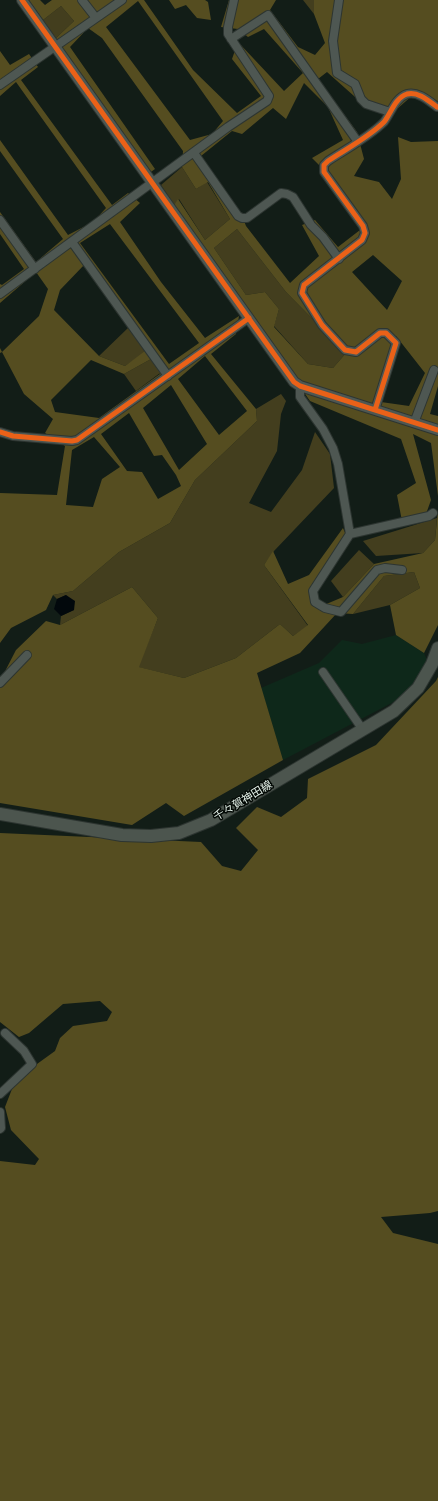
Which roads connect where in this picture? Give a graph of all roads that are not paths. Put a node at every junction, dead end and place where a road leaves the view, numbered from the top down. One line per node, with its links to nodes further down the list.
1 (22, 0): 8 (street)
2 (82, 0): 6 (street)
3 (122, 0): 6 (street)
4 (234, 0): 7 (street)
5 (339, 0): 11 (street)
6 (96, 18): 8 (street)
7 (231, 39): 12 (street); 13 (street)
8 (55, 46): 9 (street); 14 (street)
9 (0, 85)
10 (437, 107): 11 (street)
11 (390, 112): 12 (street)
12 (358, 142): 17 (street)
13 (194, 153): 14 (street); 17 (street)
14 (153, 183): 16 (street); 20 (street)
15 (0, 220): 18 (street)
16 (72, 242): 18 (street); 22 (street)
17 (339, 259): 24 (street)
18 (35, 269): 19 (street)
19 (0, 294)
20 (249, 318): 22 (street); 23 (street)
21 (434, 370): 25 (street)
22 (168, 376): 27 (street)
23 (300, 386): 24 (street); 29 (street)
24 (375, 410): 25 (street)
25 (414, 423): 26 (street)
26 (438, 430)
27 (0, 432)
28 (433, 513): 29 (street)
29 (350, 534): 30 (street)
30 (402, 570)
31 (438, 648): 35 (main road, 千々賀神田線)
32 (27, 655): 34 (street)
33 (322, 672): 35 (street)
34 (0, 684)
35 (363, 730): 36 (main road, 千々賀神田線)
36 (0, 814)
37 (5, 1033): 38 (street)
38 (0, 1094)
39 (0, 1112): 40 (street)
40 (0, 1128)

